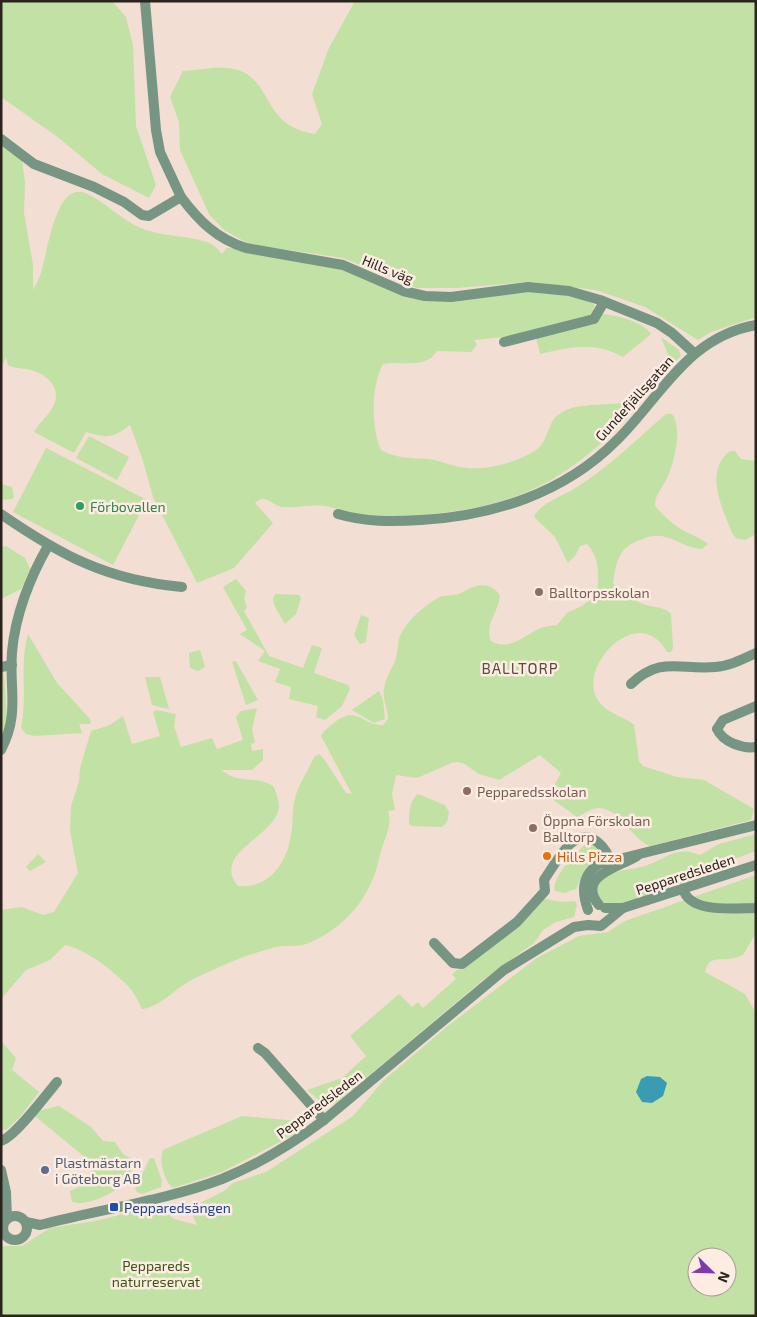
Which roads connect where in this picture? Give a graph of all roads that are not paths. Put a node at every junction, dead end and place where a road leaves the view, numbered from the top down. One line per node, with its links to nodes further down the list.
1 (145, 1): 3 (street, Hills väg)
2 (1, 139): 3 (street)
3 (181, 197): 4 (street, Hills väg)
4 (604, 302): 6 (street); 7 (street, Gundefjällsgatan)
5 (756, 325): 7 (street, Gundefjällsgatan)
6 (504, 342)
7 (694, 353): 9 (street, Gundefjällsgatan)
8 (1, 514): 10 (street)
9 (338, 514)
10 (48, 546): 11 (street); 13 (street)
11 (182, 587)
12 (756, 653): 14 (street)
13 (6, 666): 17 (street)
14 (631, 684)
15 (756, 706): 16 (street)
16 (756, 747)
17 (1, 750)
18 (756, 825): 19 (street)
19 (611, 864): 22 (street); 25 (street); 29 (street)
20 (756, 865): 21 (street, Pepparedsleden)
21 (683, 889): 23 (street, Pepparedsleden); 24 (street)
22 (602, 907): 23 (street, Pepparedsleden); 25 (street); 26 (street)
23 (624, 908): 26 (street, Pepparedsleden)
24 (756, 908)
25 (587, 912): 27 (street); 28 (street, Pepparedsleden)
26 (605, 923): 27 (street)
27 (591, 925): 28 (street, Pepparedsleden)
28 (574, 927): 32 (street, Pepparedsleden)
29 (434, 943)
30 (258, 1048): 32 (street)
31 (57, 1082): 33 (street)
32 (324, 1120): 37 (street, Pepparedsleden)
33 (1, 1141)
34 (1, 1170): 35 (street)
35 (6, 1192): 36 (street); 38 (street)
36 (22, 1220): 37 (street, Pepparedsleden); 38 (street, Pepparedsleden); 39 (street)
37 (40, 1225): 39 (street, Pepparedsleden)
38 (4, 1228): 39 (street, Pepparedsleden)
39 (26, 1234)

